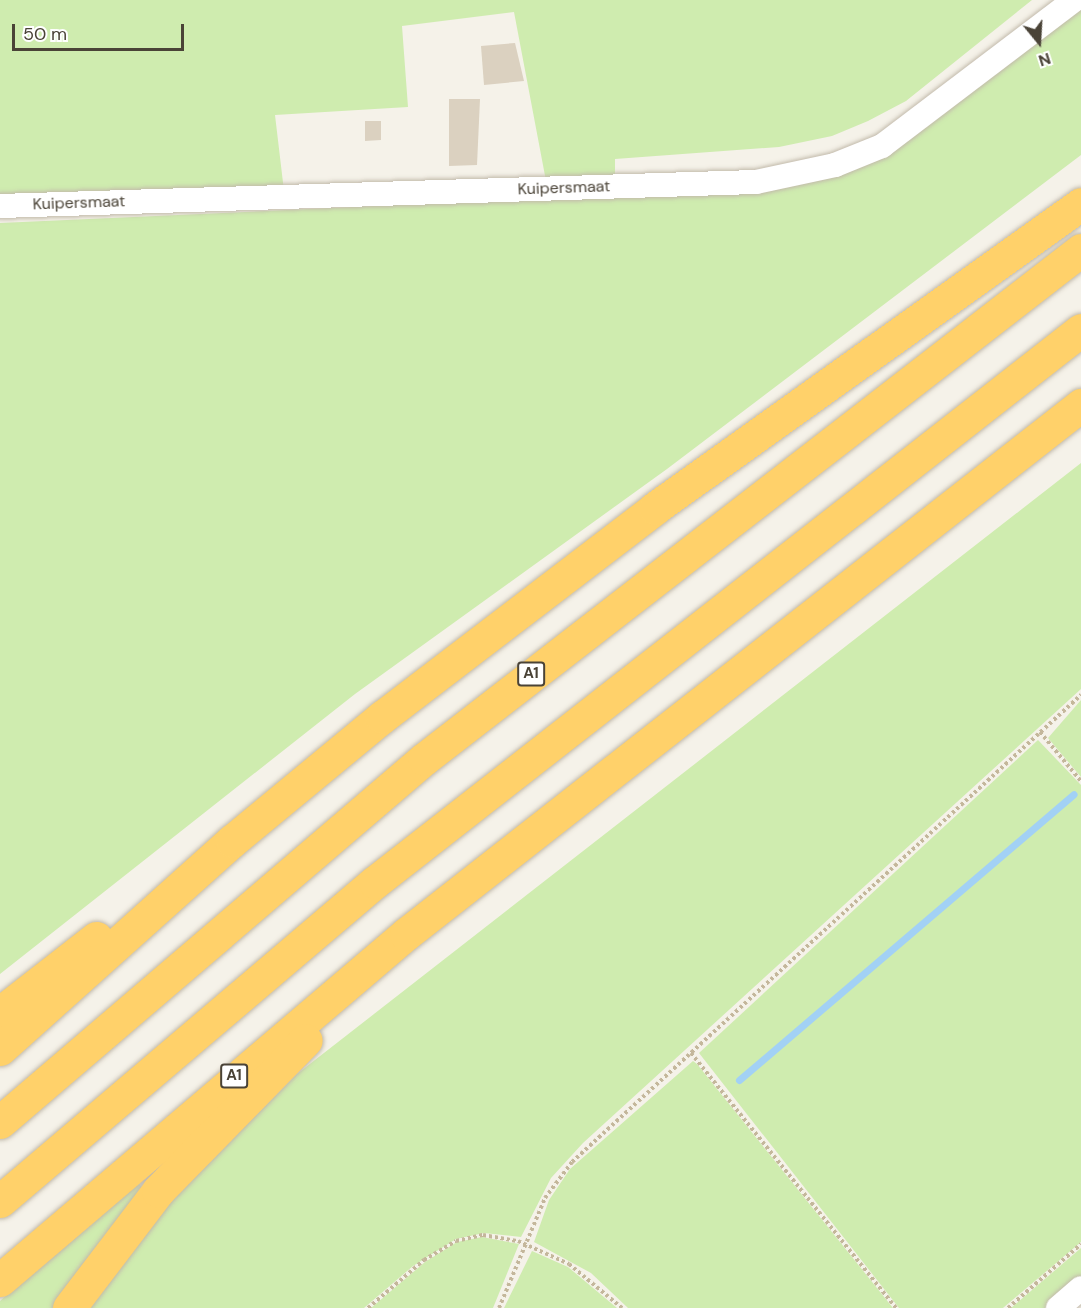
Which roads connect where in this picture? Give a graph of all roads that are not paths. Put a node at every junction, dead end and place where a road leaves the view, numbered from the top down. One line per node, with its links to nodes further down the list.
1 (1074, 0): 4 (street, Kuipersmaat)
2 (1081, 185): 5 (street)
3 (1081, 204): 5 (highway)
4 (0, 206)
5 (1020, 246): 9 (highway)
6 (1081, 250): 13 (highway, A1)
7 (1081, 330): 14 (highway)
8 (1081, 405): 10 (highway, A1)
9 (232, 841): 11 (highway); 12 (highway)
10 (477, 881): 15 (highway, A1); 17 (highway)
11 (0, 1013)
12 (0, 1049)
13 (0, 1122)
14 (0, 1201)
15 (0, 1280)
16 (1081, 1288): 18 (street)
17 (69, 1308)
18 (1058, 1308)

